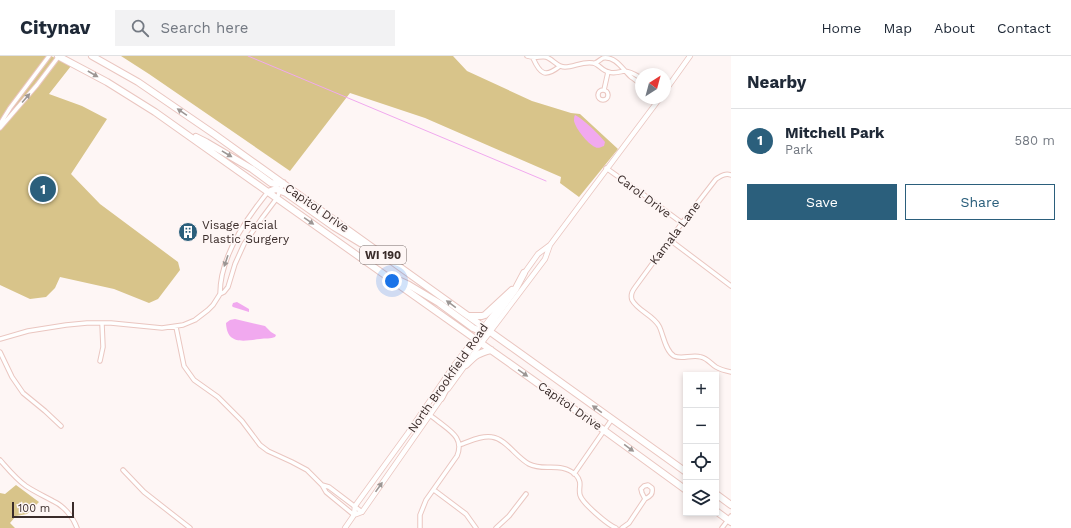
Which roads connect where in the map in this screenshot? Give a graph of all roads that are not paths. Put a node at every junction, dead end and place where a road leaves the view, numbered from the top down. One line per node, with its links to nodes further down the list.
1 (49, 56): 17 (street)
2 (59, 56): 18 (street, one-way to 2); 19 (main road, Capitol Drive / WI 190, one-way to 19)
3 (92, 56): 22 (main road, Capitol Drive / WI 190, one-way to 3)
4 (527, 56): 7 (street)
5 (690, 56): 14 (street)
6 (546, 57): 7 (street); 9 (street)
7 (533, 58): 9 (street)
8 (595, 63): 9 (street); 10 (street); 11 (street)
9 (560, 66)
10 (626, 71): 11 (street); 12 (street); 13 (street)
11 (608, 72): 15 (street)
12 (635, 74)
13 (635, 80)
14 (671, 82)
15 (604, 90)
16 (654, 104): 20 (street, North Brookfield Road)
17 (0, 124)
18 (0, 128)
19 (180, 130): 22 (main road, one-way to 22); 24 (main road, Capitol Drive / WI 190)
20 (606, 168): 26 (street, Carol Drive); 30 (street, North Brookfield Road)
21 (729, 174): 26 (street, Kamala Lane)
22 (283, 183): 23 (street); 24 (street); 31 (main road, Capitol Drive / WI 190)
23 (280, 190): 24 (main road); 25 (street); 31 (main road)
24 (268, 192): 25 (main road, WI 190); 27 (street)
25 (277, 198): 29 (street); 32 (main road, Capitol Drive / WI 190, one-way to 32)
26 (682, 223): 28 (street, Kamala Lane)
27 (236, 239): 29 (street); 36 (street, one-way to 36)
28 (670, 240): 34 (street); 47 (street, Kamala Lane)
29 (244, 244): 36 (street)
30 (550, 245): 33 (street, North Brookfield Road); 40 (street, North Brookfield Road)
31 (391, 260): 37 (main road, Capitol Drive / WI 190, one-way to 31)
32 (380, 271): 40 (main road); 42 (main road, Capitol Drive / WI 190)
33 (524, 273): 35 (street, North Brookfield Road); 40 (main road)
34 (731, 286)
35 (512, 290): 37 (main road); 40 (street, North Brookfield Road)
36 (220, 294): 39 (street)
37 (468, 316): 40 (main road, Capitol Drive / WI 190)
38 (102, 324): 39 (street); 41 (street); 45 (street)
39 (176, 327): 59 (street)
40 (485, 331): 42 (main road); 51 (main road, Capitol Drive / WI 190, one-way to 40)
41 (0, 339)
42 (477, 340): 43 (main road, Capitol Drive / WI 190); 46 (street, North Brookfield Road); 48 (main road); 49 (street, North Brookfield Road)
43 (491, 350): 46 (main road); 53 (main road, Capitol Drive / WI 190, one-way to 53)
44 (0, 352): 52 (street)
45 (100, 361)
46 (466, 365): 48 (street, North Brookfield Road)
47 (731, 372)
48 (441, 398): 50 (street, North Brookfield Road)
49 (423, 411): 50 (street); 66 (street, North Brookfield Road)
50 (430, 415): 54 (street); 67 (street, North Brookfield Road, one-way to 50)
51 (612, 419): 53 (street); 57 (main road, Capitol Drive / WI 190)
52 (61, 426)
53 (604, 431): 58 (street); 60 (main road, Capitol Drive / WI 190, one-way to 60)
54 (459, 445): 58 (street); 61 (street)
55 (0, 460): 71 (street)
56 (123, 470): 72 (street)
57 (683, 470)
58 (574, 474): 77 (street)
59 (322, 485): 66 (street); 69 (street)
60 (683, 488)
61 (434, 490): 74 (street); 75 (street)
62 (526, 494): 76 (street)
63 (719, 496): 65 (main road)
64 (645, 499): 78 (street)
65 (731, 505)
66 (355, 506): 67 (street); 69 (street, North Brookfield Road)
67 (362, 512): 69 (street)
68 (719, 513): 70 (main road)
69 (354, 515): 73 (street, North Brookfield Road)
70 (730, 519): 79 (street)
71 (77, 528)
72 (190, 528)
73 (345, 528)
74 (420, 528)
75 (476, 528)
76 (496, 528)
77 (616, 528)
78 (622, 528)
79 (722, 528)

